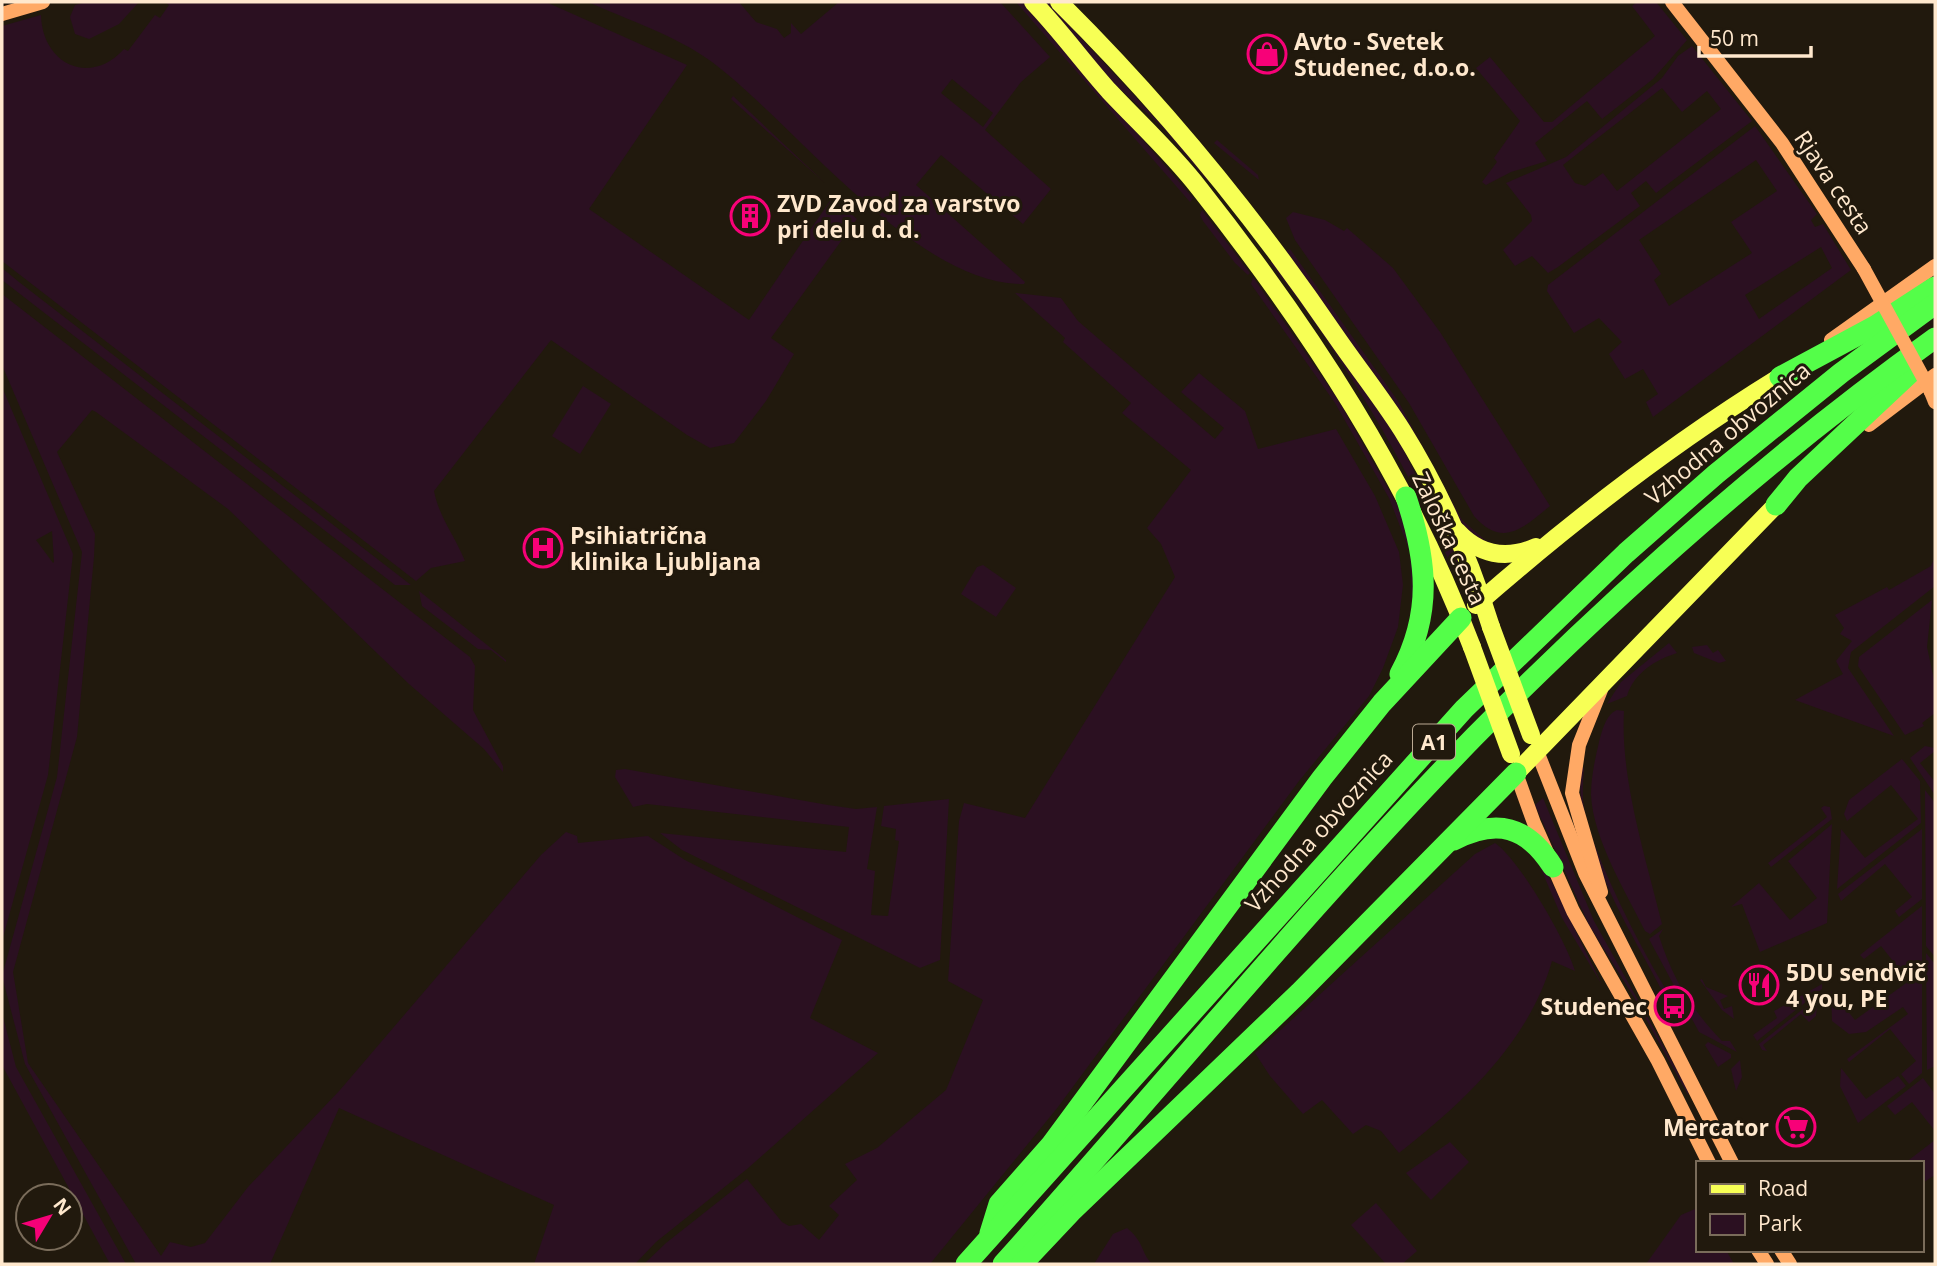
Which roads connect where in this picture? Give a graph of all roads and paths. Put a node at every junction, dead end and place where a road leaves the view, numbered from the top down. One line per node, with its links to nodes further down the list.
1 (43, 2): 5 (main road)
2 (1033, 2): 14 (main road, Zaloška cesta)
3 (1059, 2): 16 (main road, Zaloška cesta)
4 (1672, 2): 13 (main road, Rjava cesta, bridge)
5 (2, 14)
6 (1935, 266): 12 (main road)
7 (1935, 287): 12 (highway)
8 (1935, 304): 29 (highway, Vzhodna obvoznica / A1)
9 (1935, 338): 31 (highway, A1)
10 (1935, 353): 15 (highway)
11 (1935, 374): 15 (main road)
12 (1780, 376): 17 (main road)
13 (1933, 397)
14 (1406, 497): 19 (main road, Zaloška cesta); 21 (highway)
15 (1776, 505): 20 (main road)
16 (1451, 523): 17 (main road); 18 (main road, Zaloška cesta)
17 (1554, 537): 18 (main road)
18 (1482, 599): 19 (main road); 22 (main road, Zaloška cesta, bridge)
19 (1461, 618): 21 (highway); 23 (main road, Zaloška cesta, bridge)
20 (1611, 673): 22 (main road); 26 (main road)
21 (1382, 703): 29 (highway)
22 (1534, 743): 23 (main road); 26 (main road, Zaloška cesta)
23 (1514, 763): 24 (highway); 25 (main road, Zaloška cesta)
24 (1441, 848): 25 (highway); 32 (highway)
25 (1553, 867): 27 (main road, Zaloška cesta)
26 (1607, 917): 28 (main road, Zaloška cesta)
27 (1709, 1161)
28 (1731, 1161)
29 (989, 1239): 30 (highway, Vzhodna obvoznica / A1)
30 (966, 1264)
31 (1003, 1264)
32 (1022, 1264)

